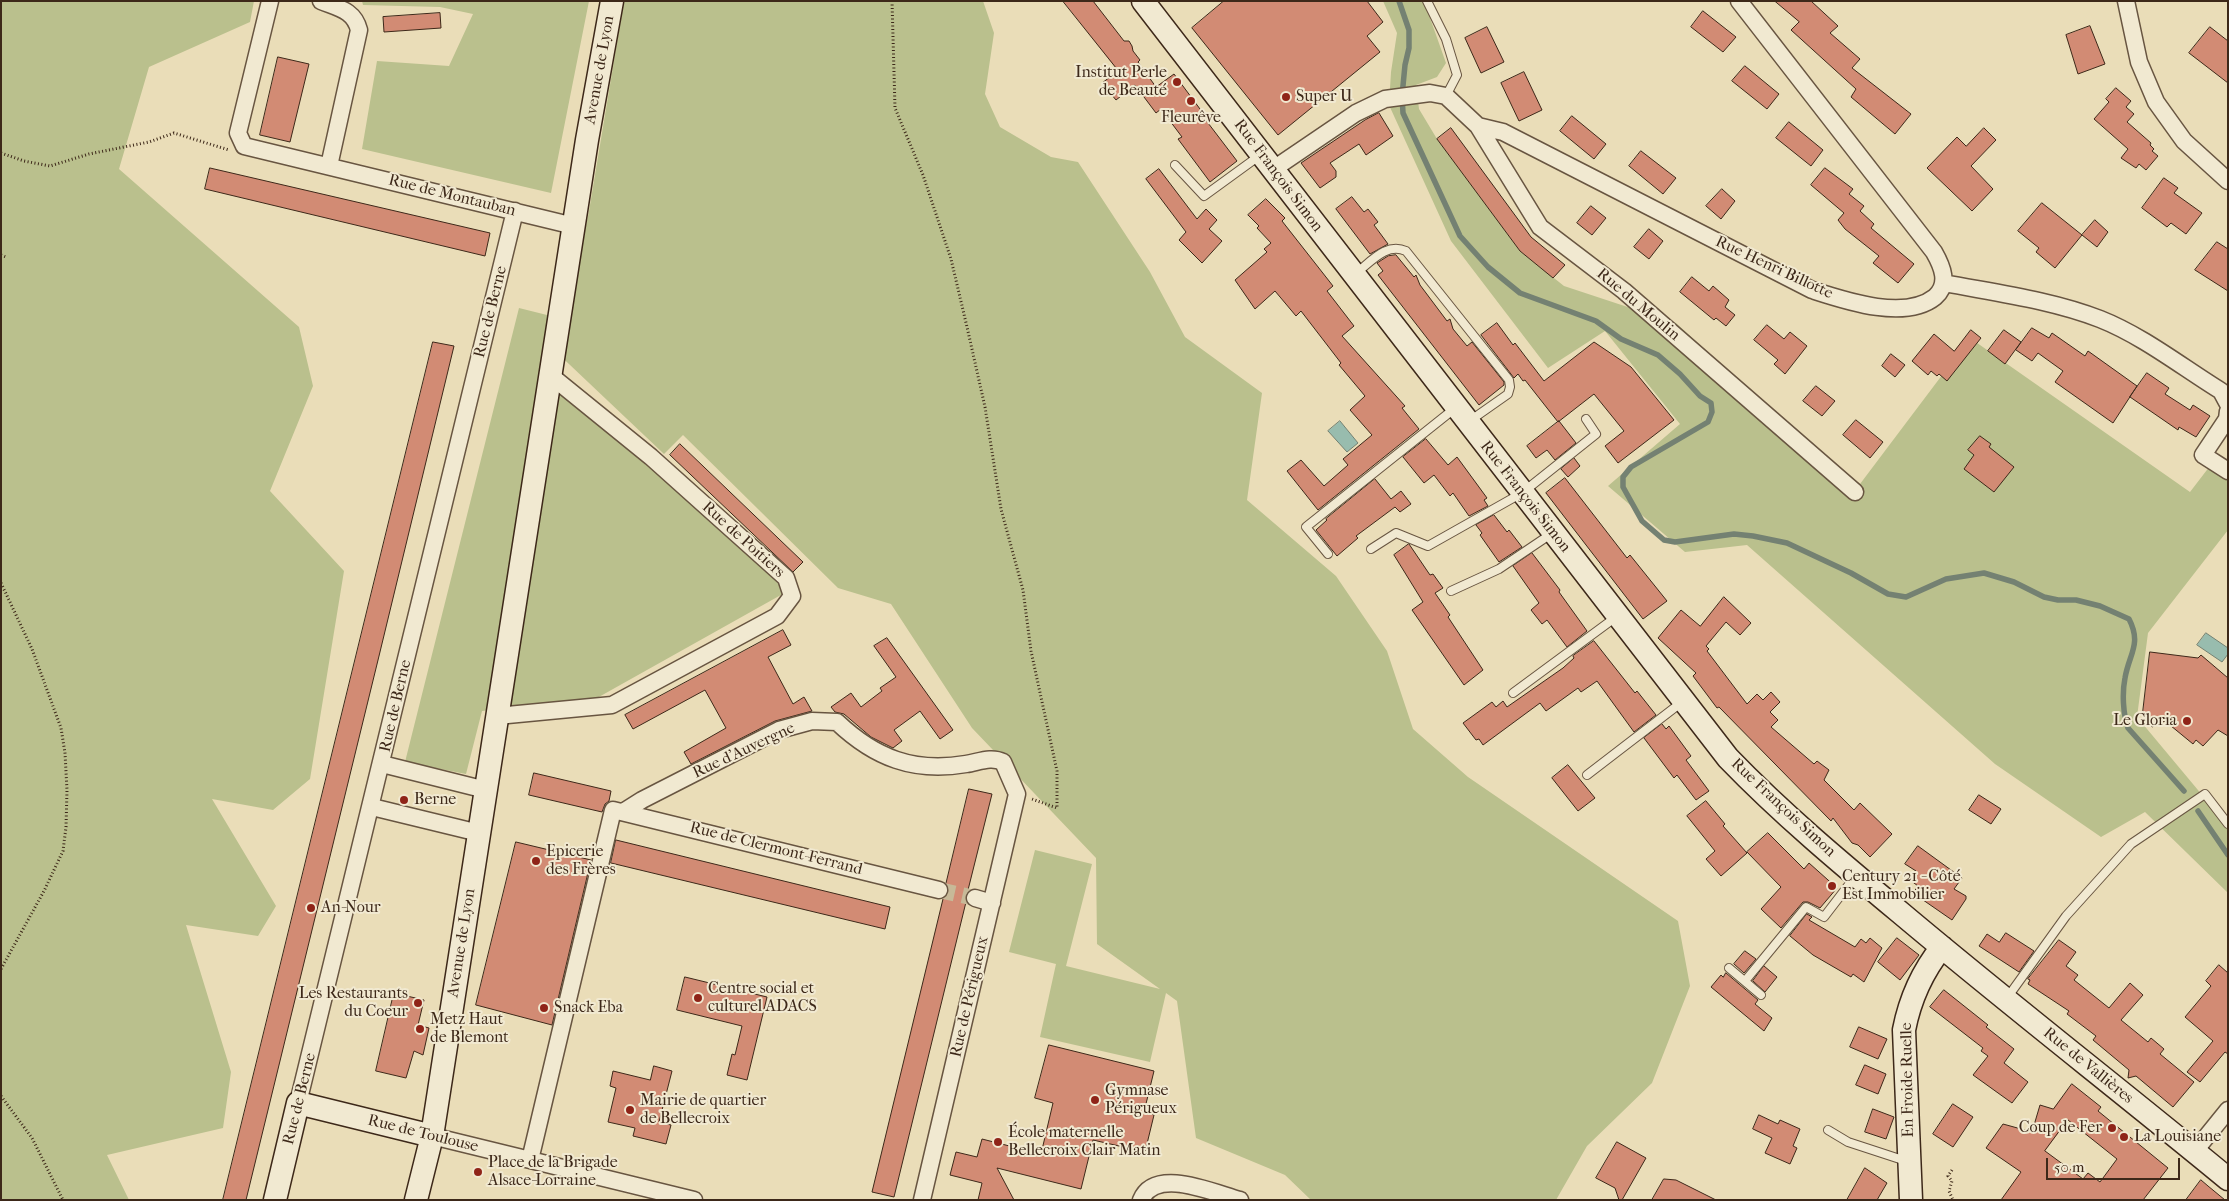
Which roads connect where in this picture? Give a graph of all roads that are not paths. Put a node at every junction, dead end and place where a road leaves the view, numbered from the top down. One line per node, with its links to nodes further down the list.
1 (270, 1): 12 (street, Rue de Montauban)
2 (321, 1): 12 (street)
3 (612, 1): 15 (street, Avenue de Lyon)
4 (1143, 1): 10 (street, Rue François Simon)
5 (1427, 1): 8 (lane)
6 (1739, 1): 17 (street)
7 (2126, 1): 13 (street)
8 (1438, 95): 9 (street, Rue du Moulin); 10 (street)
9 (1478, 126): 17 (street, Rue Henri Billotte); 24 (street, Rue du Moulin)
10 (1267, 162): 11 (lane); 16 (street, Rue François Simon)
11 (1176, 165)
12 (329, 166): 14 (street, Rue de Montauban)
13 (2228, 181)
14 (515, 211): 15 (street, Rue de Montauban); 34 (street, Rue de Berne)
15 (574, 226): 18 (street, Avenue de Lyon)
16 (1354, 275): 21 (street, Rue François Simon); 21 (lane)
17 (1944, 283): 19 (street)
18 (550, 375): 33 (street, Avenue de Lyon); 33 (street, Rue de Poitiers)
19 (2228, 404)
20 (2228, 412): 23 (street)
21 (1462, 415): 25 (street, Rue François Simon); 28 (lane)
22 (1586, 420): 25 (lane)
23 (2228, 471)
24 (1855, 492)
25 (1522, 493): 26 (street, Rue François Simon); 27 (lane)
26 (1552, 532): 29 (lane); 30 (street, Rue François Simon)
27 (1371, 549)
28 (1328, 554)
29 (1451, 591)
30 (1617, 616): 31 (lane); 32 (street, Rue François Simon)
31 (1513, 693)
32 (1684, 701): 35 (lane); 42 (street, Rue François Simon)
33 (497, 716): 36 (street, Avenue de Lyon)
34 (382, 764): 36 (street); 38 (street, Rue de Berne)
35 (1587, 775)
36 (486, 790): 41 (street, Avenue de Lyon)
37 (1017, 794): 39 (street, Rue d'Auvergne); 45 (street, Rue de Périgueux)
38 (372, 807): 41 (street); 51 (street, Rue de Berne)
39 (618, 811): 43 (street, Rue de Clermont-Ferrand); 56 (street)
40 (2228, 824): 50 (lane)
41 (479, 833): 54 (street, Avenue de Lyon)
42 (1856, 876): 46 (street, Rue François Simon); 48 (lane)
43 (939, 890)
44 (975, 898): 45 (street)
45 (992, 902): 62 (street, Rue de Périgueux)
46 (1945, 950): 50 (street, Rue de Vallières); 57 (street, En Froide Ruelle)
47 (1729, 968): 48 (lane)
48 (1745, 981): 49 (lane)
49 (1761, 995)
50 (2006, 1000): 55 (street, Rue de Vallières)
51 (298, 1103): 54 (street, Rue de Toulouse); 59 (street, Rue de Berne)
52 (2228, 1110): 55 (street)
53 (1828, 1130): 57 (lane, En Froide Ruelle)
54 (432, 1136): 56 (street, Rue de Toulouse); 60 (street, Avenue de Lyon)
55 (2194, 1152): 58 (street, Rue de Vallières)
56 (530, 1160): 61 (street, Rue de Toulouse)
57 (1910, 1162): 65 (street, En Froide Ruelle)
58 (2228, 1179)
59 (275, 1200)
60 (416, 1200)
61 (694, 1200)
62 (922, 1200)
63 (1141, 1200): 64 (street)
64 (1240, 1200)
65 (1911, 1200)

